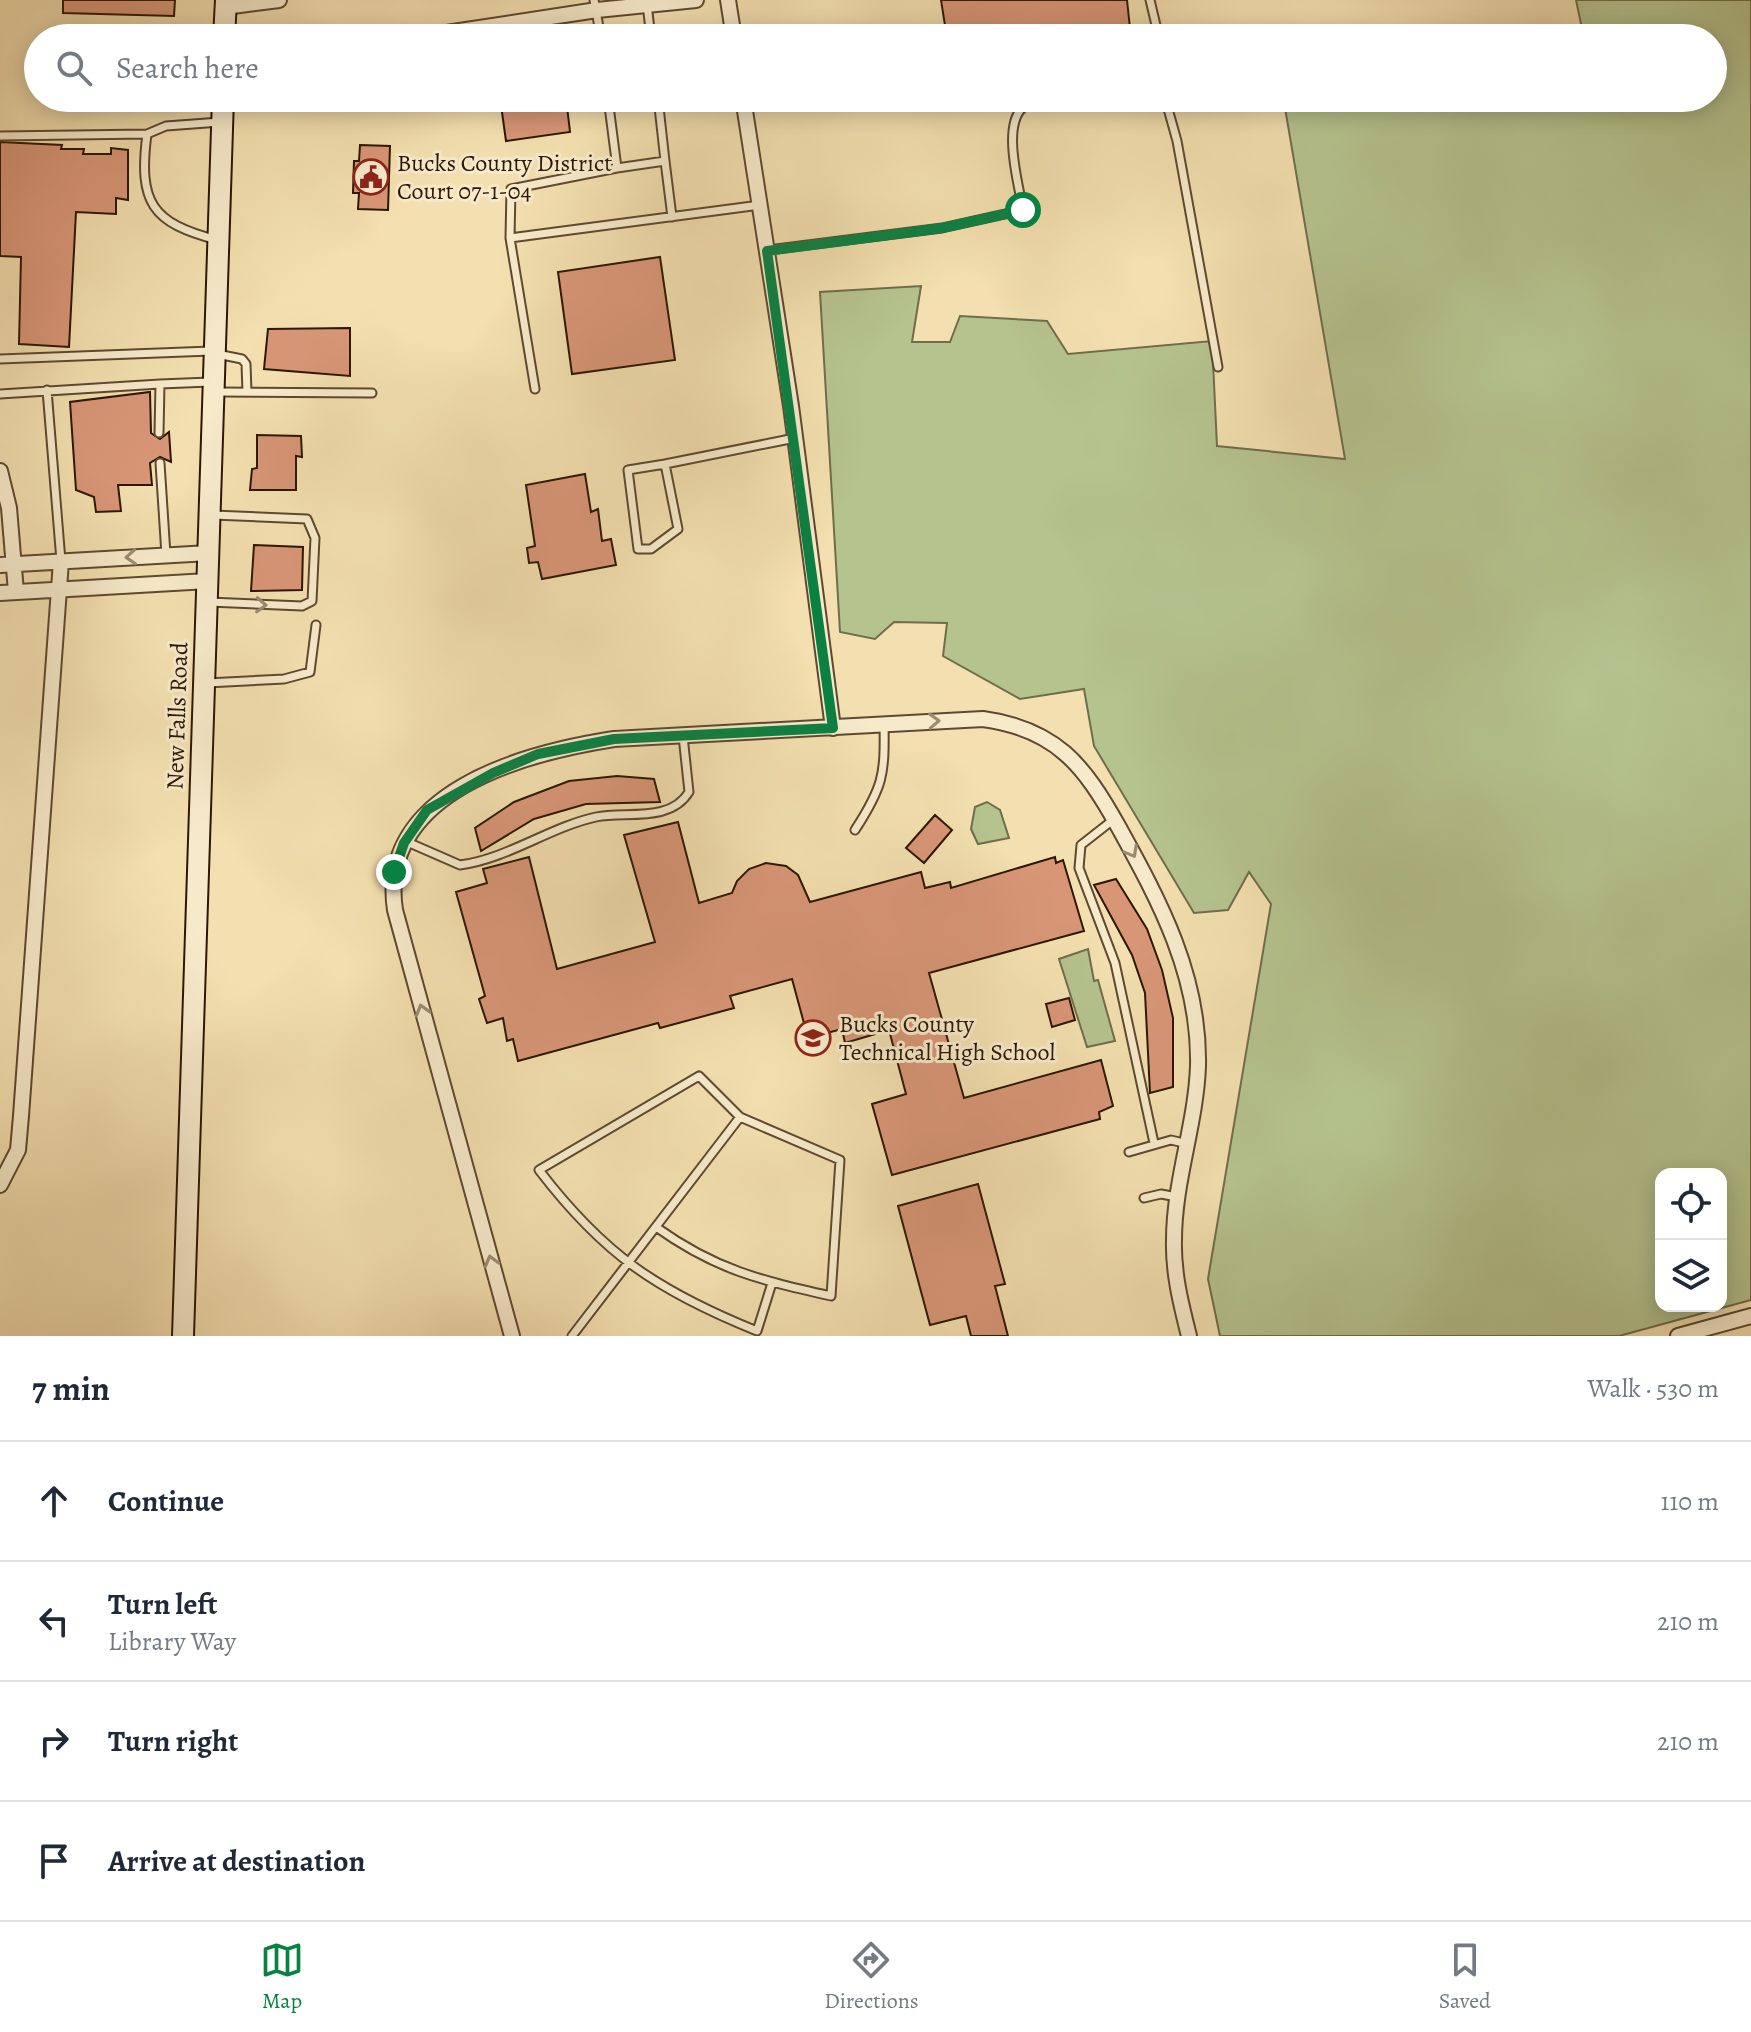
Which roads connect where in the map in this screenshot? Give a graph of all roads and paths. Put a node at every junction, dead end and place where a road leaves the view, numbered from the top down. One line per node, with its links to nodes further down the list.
1 (279, 0): 6 (street)
2 (696, 0): 5 (street)
3 (728, 0): 11 (street)
4 (1150, 0): 12 (lane)
5 (647, 3): 7 (street); 10 (lane)
6 (226, 4): 8 (main road)
7 (596, 5): 9 (street)
8 (225, 24)
9 (491, 24)
10 (649, 24)
11 (732, 24)
12 (1156, 24)
13 (222, 112): 19 (main road, New Falls Road)
14 (610, 112): 23 (lane)
15 (660, 112): 22 (lane)
16 (745, 112): 24 (street)
17 (1019, 112): 28 (lane)
18 (1169, 112): 31 (lane)
19 (222, 122): 20 (lane); 27 (main road, New Falls Road)
20 (147, 134): 21 (lane); 27 (lane)
21 (0, 136)
22 (665, 161): 23 (lane); 25 (lane)
23 (617, 168): 26 (lane)
24 (760, 205): 25 (lane); 28 (street)
25 (672, 217): 26 (lane)
26 (510, 238): 34 (lane)
27 (220, 241): 29 (main road, New Falls Road)
28 (767, 251): 40 (street)
29 (217, 352): 30 (lane); 33 (main road, New Falls Road); 36 (lane)
30 (0, 359)
31 (1218, 367)
32 (160, 384): 33 (lane); 35 (lane); 39 (lane)
33 (216, 387): 36 (lane); 44 (main road, New Falls Road)
34 (535, 389)
35 (47, 390): 38 (lane); 47 (lane)
36 (247, 392): 37 (lane)
37 (372, 393)
38 (0, 394)
39 (159, 433)
40 (795, 438): 42 (lane); 57 (street)
41 (160, 463): 46 (lane)
42 (665, 464): 42 (lane)
43 (0, 471): 48 (street)
44 (210, 515): 45 (main road, New Falls Road); 53 (lane, one-way to 44)
45 (209, 553): 46 (street); 49 (main road, New Falls Road)
46 (166, 555): 47 (street, one-way to 47)
47 (61, 561): 48 (street); 50 (street)
48 (7, 565): 51 (street)
49 (208, 581): 50 (street); 53 (main road, New Falls Road)
50 (58, 590): 51 (street); 66 (street)
51 (16, 592): 52 (street)
52 (0, 593)
53 (207, 602): 55 (main road, New Falls Road)
54 (316, 625): 55 (lane)
55 (205, 683): 74 (main road, New Falls Road)
56 (884, 724): 57 (street); 59 (street, one-way to 59); 60 (lane)
57 (833, 728): 58 (street)
58 (683, 736): 61 (street); 61 (lane)
59 (1114, 820): 63 (lane); 64 (street, one-way to 64)
60 (855, 830)
61 (405, 841): 75 (street, one-way to 61)
62 (740, 1117): 69 (lane); 70 (lane); 71 (lane)
63 (1154, 1143): 64 (lane); 65 (lane)
64 (1188, 1144): 68 (street)
65 (1129, 1152)
66 (0, 1185)
67 (1144, 1198): 68 (lane)
68 (1179, 1198): 77 (street)
69 (656, 1227): 70 (lane); 71 (lane)
70 (627, 1265): 73 (lane); 76 (lane)
71 (772, 1283): 73 (lane)
72 (1751, 1316): 78 (street)
73 (756, 1333)
74 (183, 1336)
75 (512, 1336)
76 (572, 1336)
77 (1189, 1336)
78 (1678, 1336)

